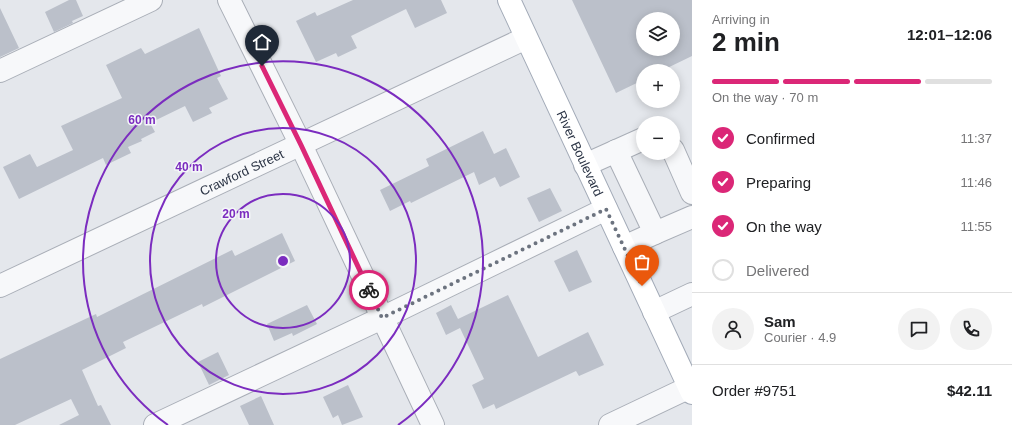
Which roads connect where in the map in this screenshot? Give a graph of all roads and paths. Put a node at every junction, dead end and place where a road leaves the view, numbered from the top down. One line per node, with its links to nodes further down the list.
1 (152, 0): 5 (street)
2 (229, 0): 7 (street)
3 (509, 0): 4 (main road, River Boulevard)
4 (526, 38): 7 (street, Crawford Street); 10 (main road, River Boulevard)
5 (0, 71)
6 (636, 142): 8 (street)
7 (301, 145): 16 (street, Crawford Street); 19 (street)
8 (616, 151): 10 (street); 14 (street)
9 (677, 160): 11 (street)
10 (585, 165): 12 (main road, River Boulevard)
11 (692, 193)
12 (606, 209): 15 (main road, River Boulevard); 19 (street)
13 (692, 217): 14 (street)
14 (655, 234): 15 (street)
15 (624, 247): 18 (main road, River Boulevard)
16 (0, 286)
17 (692, 294): 18 (street)
18 (654, 312): 20 (main road, River Boulevard)
19 (382, 318): 21 (street); 22 (street)
20 (691, 390): 23 (street)
21 (155, 425)
22 (432, 425)
23 (610, 425)

